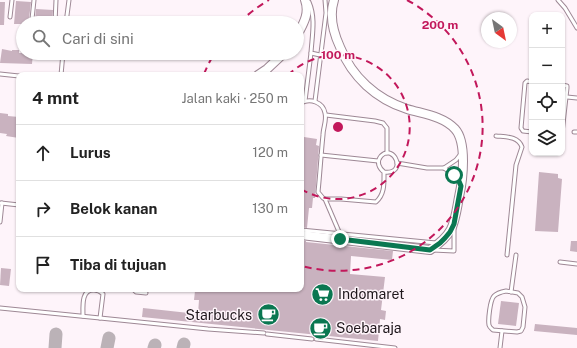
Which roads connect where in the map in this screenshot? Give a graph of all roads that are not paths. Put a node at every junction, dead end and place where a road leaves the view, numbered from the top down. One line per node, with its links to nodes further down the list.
1 (12, 0): 13 (lane)
2 (34, 0): 10 (lane)
3 (56, 0): 11 (lane)
4 (69, 0): 12 (lane)
5 (305, 0): 14 (street)
6 (308, 0): 16 (lane)
7 (326, 0): 17 (lane)
8 (334, 0): 34 (street)
9 (558, 0): 15 (lane)
10 (32, 16)
11 (55, 16)
12 (67, 16)
13 (10, 17)
14 (304, 22)
15 (577, 28)
16 (310, 53): 17 (lane); 28 (lane)
17 (320, 55): 29 (lane)
18 (63, 60): 20 (lane)
19 (277, 60): 21 (street)
20 (61, 72)
21 (262, 72)
22 (0, 74): 23 (lane)
23 (16, 76)
24 (529, 81): 32 (lane)
25 (565, 86): 26 (lane)
26 (567, 97): 27 (lane); 31 (lane)
27 (577, 98)
28 (305, 101): 29 (lane)
29 (315, 101): 30 (lane)
30 (326, 115): 35 (lane); 36 (lane)
31 (564, 120)
32 (529, 132)
33 (496, 136): 52 (lane)
34 (462, 152): 39 (lane); 41 (street)
35 (387, 153): 37 (lane); 38 (lane)
36 (321, 155): 37 (lane); 42 (lane)
37 (378, 161): 40 (lane)
38 (397, 163): 39 (lane); 40 (lane)
39 (444, 168): 41 (lane)
40 (384, 172): 42 (lane)
41 (461, 186): 46 (street)
42 (325, 199): 48 (lane)
43 (1, 203): 44 (lane); 45 (lane)
44 (16, 205)
45 (0, 222)
46 (454, 224): 50 (street); 51 (lane)
47 (304, 230): 48 (lane)
48 (340, 234): 50 (lane)
49 (304, 235): 51 (street)
50 (440, 243): 51 (street)
51 (430, 250)
52 (507, 255)
53 (516, 255): 59 (lane)
54 (560, 262): 55 (lane)
55 (577, 264)
56 (86, 292): 62 (lane)
57 (101, 292): 63 (lane)
58 (136, 292): 60 (lane)
59 (511, 292): 64 (lane); 64 (lane)
60 (146, 293)
61 (0, 308): 62 (lane)
62 (83, 316): 63 (lane)
63 (100, 318): 65 (lane)
64 (502, 331): 66 (lane)
65 (395, 348)
66 (500, 348)

